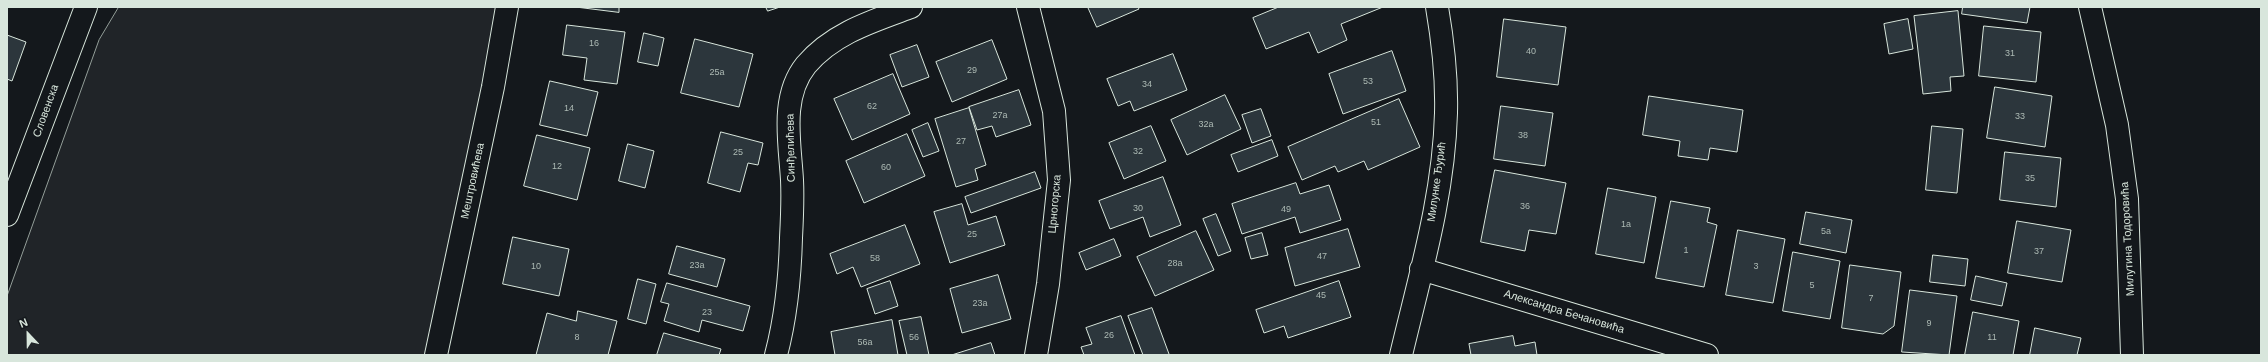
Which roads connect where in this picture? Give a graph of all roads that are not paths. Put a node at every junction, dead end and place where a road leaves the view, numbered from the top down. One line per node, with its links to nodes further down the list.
1 (86, 7): 7 (street, Словенска)
2 (507, 7): 9 (street, Мештровићева)
3 (911, 7): 10 (street, Синђелићева)
4 (1028, 7): 11 (street, Црногорска)
5 (1437, 7): 8 (street, Милунке Ђурић)
6 (2090, 7): 14 (street, Милутина Тодоровића)
7 (7, 215)
8 (1421, 269): 12 (street, Милунке Ђурић); 13 (street, Александра Бечановића)
9 (436, 355)
10 (776, 355)
11 (1036, 355)
12 (1401, 355)
13 (1707, 355)
14 (2132, 355)

